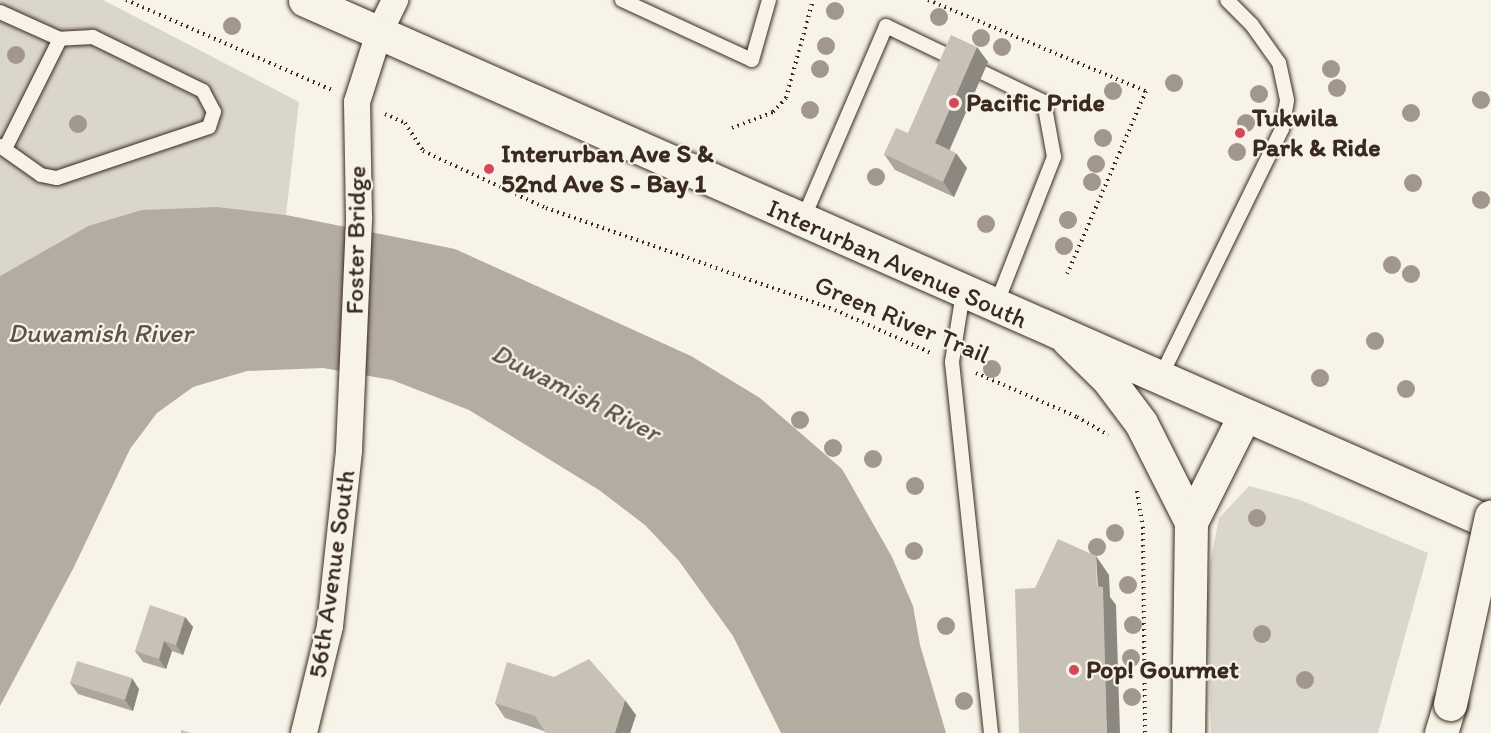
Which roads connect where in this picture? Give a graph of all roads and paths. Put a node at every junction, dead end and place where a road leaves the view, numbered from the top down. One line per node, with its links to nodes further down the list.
1 (126, 0): 11 (path)
2 (305, 0): 9 (main road, Interurban Avenue South)
3 (395, 0): 9 (street, Foster Bridge)
4 (622, 0): 5 (lane)
5 (769, 0)
6 (813, 0): 13 (path)
7 (1227, 0): 20 (lane)
8 (0, 12): 10 (lane)
9 (379, 33): 15 (main road, Interurban Avenue South); 23 (street, Foster Bridge)
10 (60, 39): 14 (lane); 14 (lane)
11 (335, 91)
12 (405, 123): 19 (path, Green River Trail)
13 (732, 128)
14 (2, 148)
15 (802, 221): 16 (main road, Interurban Avenue South); 17 (lane)
16 (963, 293): 17 (main road, Interurban Avenue South); 19 (lane)
17 (995, 308): 18 (main road, Interurban Avenue South)
18 (1068, 340): 20 (main road, Interurban Avenue South); 26 (main road)
19 (952, 362): 22 (path, Green River Trail); 30 (lane)
20 (1159, 380): 21 (main road, Interurban Avenue South)
21 (1244, 416): 26 (main road); 27 (main road, Interurban Avenue South)
22 (1115, 445)
23 (349, 450): 29 (street, 56th Avenue South)
24 (1135, 486): 31 (path)
25 (1491, 516): 28 (main road, bridge)
26 (1191, 522): 32 (main road)
27 (1491, 523)
28 (1445, 719)
29 (304, 733)
30 (991, 733)
31 (1145, 733)
32 (1188, 733)

